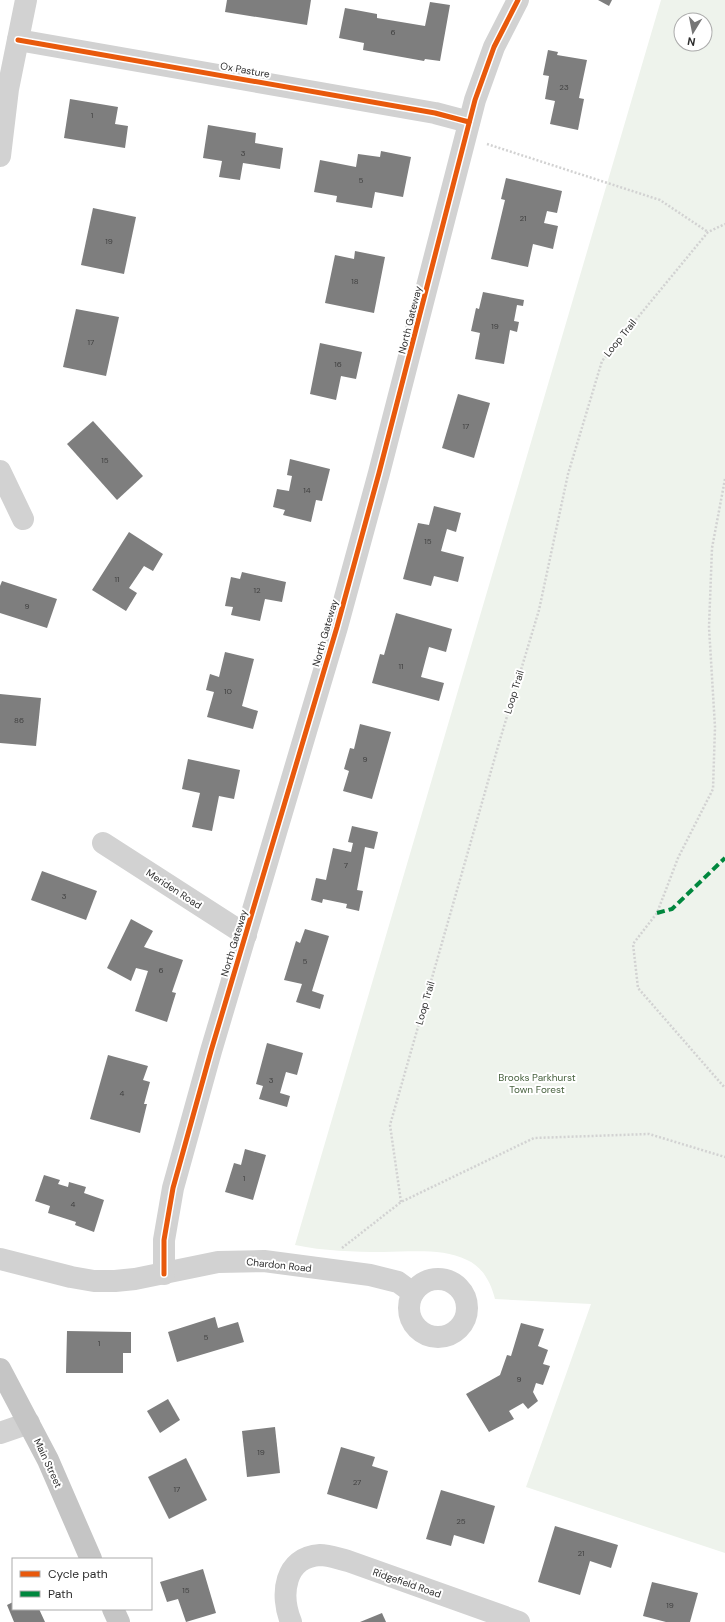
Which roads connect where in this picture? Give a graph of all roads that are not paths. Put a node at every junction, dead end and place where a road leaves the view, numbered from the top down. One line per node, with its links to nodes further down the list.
1 (26, 0): 3 (street)
2 (518, 0): 4 (street, North Gateway)
3 (18, 40): 4 (street, Ox Pasture); 5 (street)
4 (467, 129): 9 (street, North Gateway)
5 (0, 156)
6 (0, 471): 7 (street)
7 (23, 519)
8 (103, 843): 9 (street, Meriden Road)
9 (246, 935): 11 (street, North Gateway)
10 (0, 1259): 11 (street, Chardon Road)
11 (164, 1274): 12 (street, Chardon Road)
12 (413, 1293)
13 (0, 1369): 14 (main road, Main Street)
14 (29, 1423): 15 (street); 16 (main road, Main Street)
15 (0, 1433)
16 (91, 1558)
17 (114, 1610): 18 (main road)
18 (119, 1622)
19 (291, 1622): 20 (street, Ridgefield Road)
20 (519, 1622)

